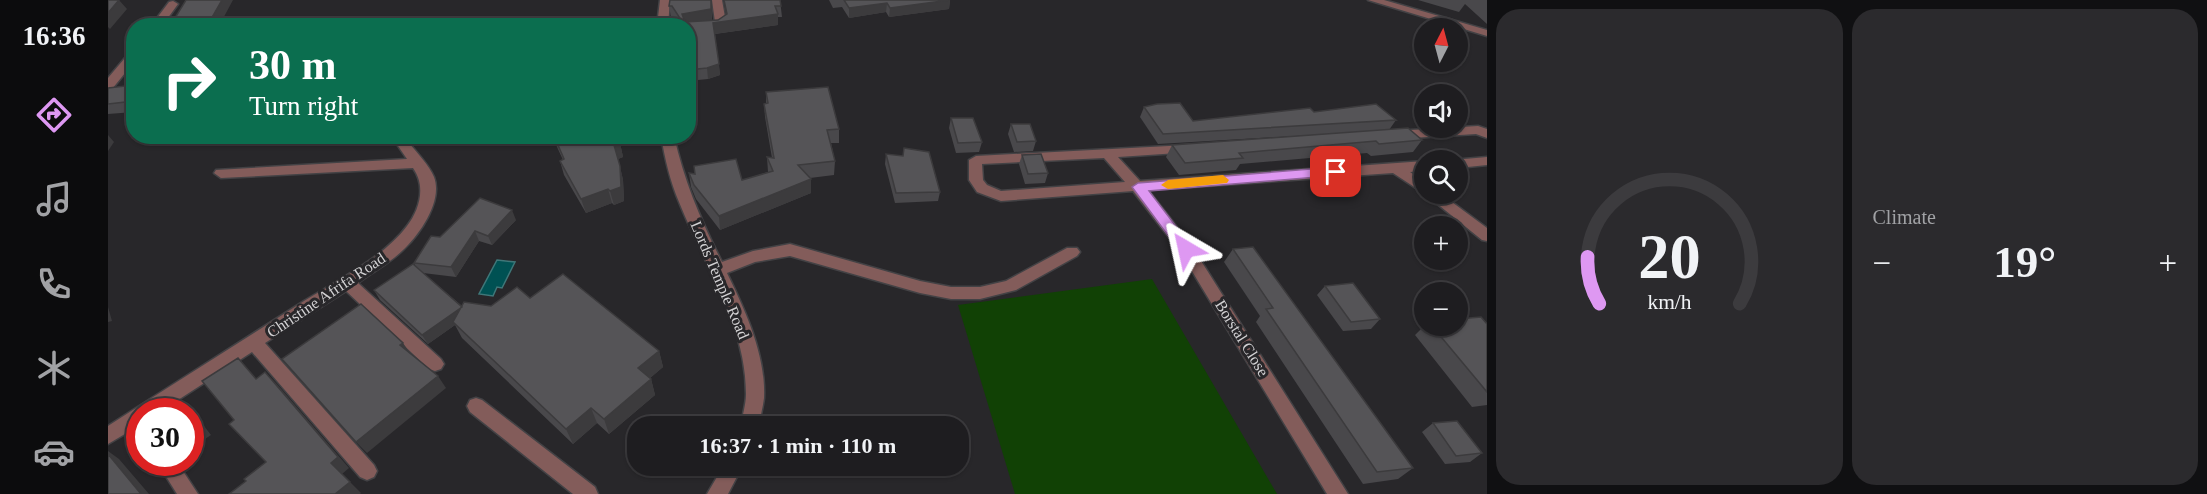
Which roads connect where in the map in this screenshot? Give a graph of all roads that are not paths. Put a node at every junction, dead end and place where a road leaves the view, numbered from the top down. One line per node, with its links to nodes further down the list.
1 (665, 0): 8 (street)
2 (717, 0): 9 (street)
3 (1373, 0): 6 (street)
4 (1413, 0): 6 (street)
5 (173, 4): 7 (street)
6 (1407, 10): 10 (street)
7 (162, 18)
8 (663, 18)
9 (696, 27)
10 (1487, 33)
11 (126, 64): 13 (street)
12 (125, 86): 13 (street)
13 (108, 87)
14 (1487, 134): 15 (street)
15 (1377, 137)
16 (404, 144): 22 (street, Christine Afrifa Road)
17 (669, 144): 31 (street, Lords Temple Road)
18 (1205, 148): 19 (street)
19 (1108, 154): 27 (street, Borstal Close); 27 (street)
20 (1487, 161): 21 (street)
21 (1468, 162)
22 (416, 163): 25 (street); 32 (street, Christine Afrifa Road)
23 (1414, 167): 24 (street)
24 (1396, 168): 26 (street); 27 (street)
25 (221, 173)
26 (1414, 181)
27 (1138, 187): 46 (street, Borstal Close)
28 (1445, 204): 29 (street)
29 (1487, 236)
30 (1072, 252): 31 (street)
31 (717, 270): 37 (street, Lords Temple Road)
32 (347, 282): 33 (street, Christine Afrifa Road); 34 (street)
33 (254, 343): 35 (street, Christine Afrifa Road); 40 (street)
34 (435, 364)
35 (169, 398)
36 (476, 406): 44 (street)
37 (752, 416)
38 (126, 425): 39 (street, Christine Afrifa Road)
39 (108, 436)
40 (367, 471)
41 (176, 476): 43 (street)
42 (728, 476): 45 (street)
43 (188, 494)
44 (588, 494)
45 (717, 494)
46 (1338, 494)

